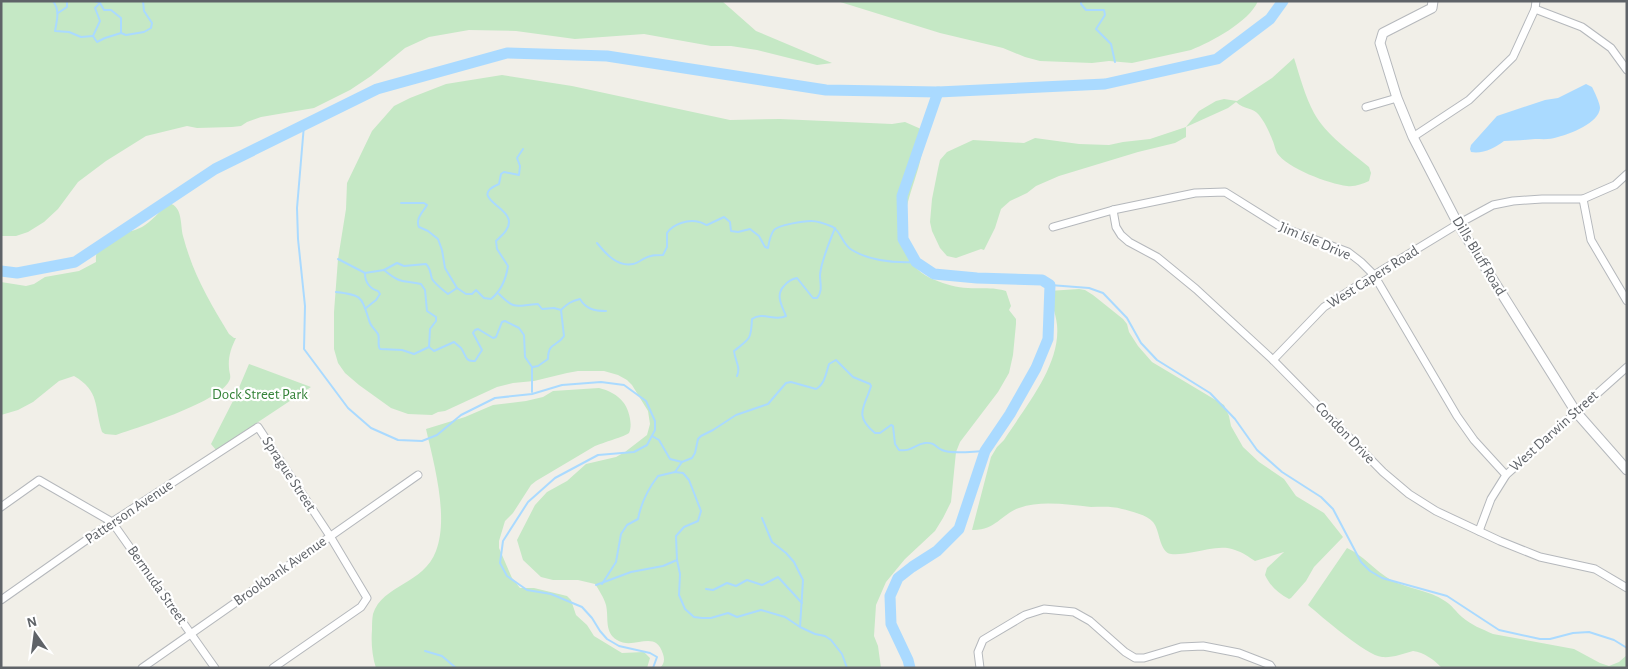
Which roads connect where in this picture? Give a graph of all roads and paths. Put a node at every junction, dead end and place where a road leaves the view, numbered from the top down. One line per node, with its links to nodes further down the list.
1 (1434, 1): 4 (street, Dills Bluff Road)
2 (1536, 5): 3 (street); 6 (street)
3 (1627, 70)
4 (1397, 98): 5 (street); 6 (street, Dills Bluff Road)
5 (1366, 107)
6 (1413, 136): 10 (street, Dills Bluff Road)
7 (1627, 174): 8 (street)
8 (1583, 199): 10 (street, West Capers Road); 13 (street)
9 (1112, 210): 11 (street, Jim Isle Drive); 12 (street, Jim Isle Drive); 14 (street, Condon Drive)
10 (1458, 224): 12 (street, West Capers Road); 16 (street, Dills Bluff Road)
11 (1053, 227)
12 (1374, 275): 14 (street, West Capers Road); 20 (street, Jim Isle Drive)
13 (1627, 301)
14 (1273, 360): 23 (street, Condon Drive)
15 (1627, 367): 16 (street, West Darwin Street)
16 (1576, 412): 18 (street, Dills Bluff Road); 20 (street, West Darwin Street)
17 (258, 427): 22 (street, Patterson Avenue); 24 (street, Sprague Street)
18 (1627, 470)
19 (418, 475): 24 (street, Brookbank Avenue)
20 (1506, 475): 23 (street, West Darwin Street)
21 (1, 507): 22 (street, Bermuda Street)
22 (112, 522): 26 (street, Patterson Avenue); 27 (street, Bermuda Street)
23 (1479, 530): 25 (street, Condon Drive)
24 (330, 536): 27 (street, Brookbank Avenue); 30 (street, Sprague Street)
25 (1627, 588)
26 (1, 600)
27 (191, 634): 28 (street, Brookbank Avenue); 29 (street, Bermuda Street)
28 (142, 668)
29 (215, 668)
30 (273, 668)
31 (980, 668): 32 (street)
32 (1272, 668)

